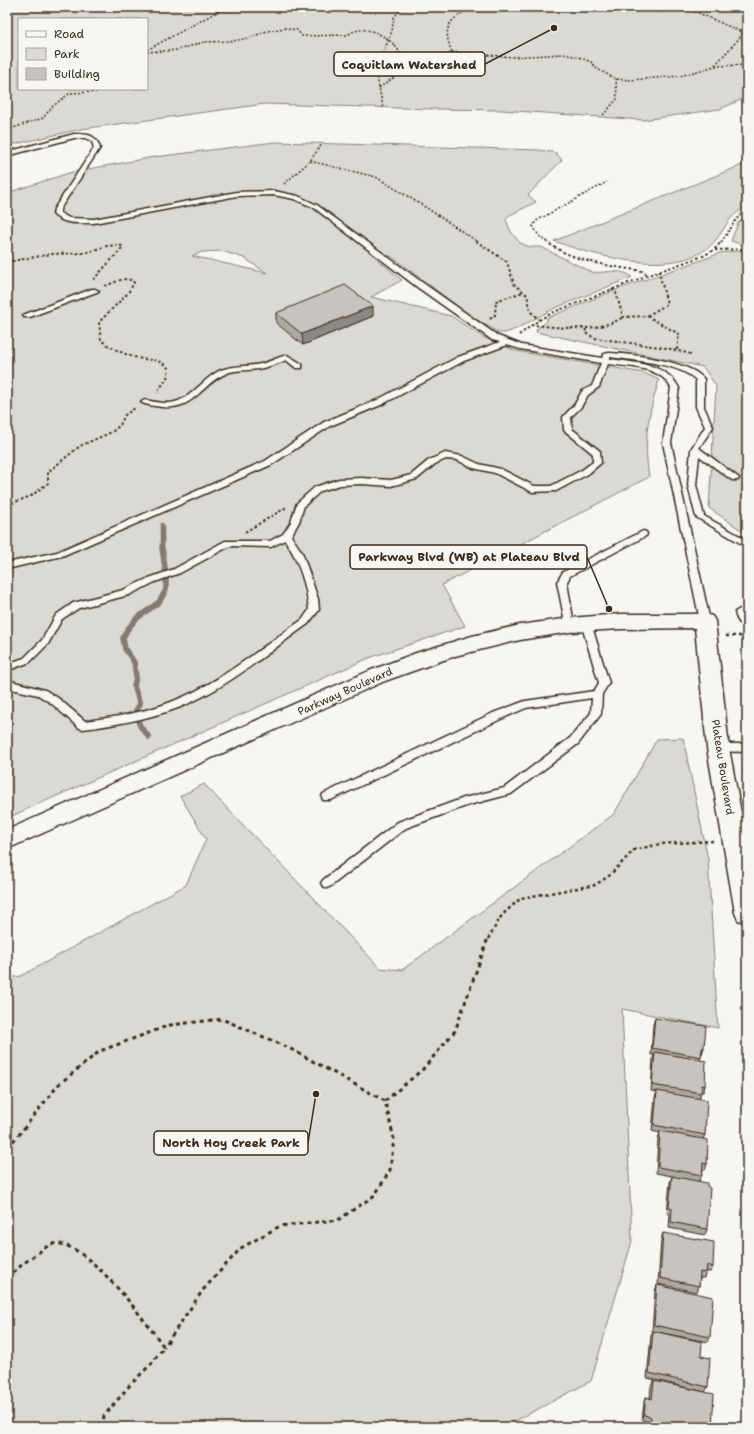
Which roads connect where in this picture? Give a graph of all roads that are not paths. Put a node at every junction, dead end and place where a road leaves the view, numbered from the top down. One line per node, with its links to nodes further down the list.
1 (7, 154): 4 (lane)
2 (94, 291): 3 (lane)
3 (27, 315)
4 (508, 342): 5 (lane); 13 (lane)
5 (605, 362): 8 (lane); 11 (lane); 15 (lane)
6 (299, 366): 7 (lane)
7 (145, 402)
8 (695, 449): 9 (lane); 12 (lane)
9 (735, 478)
10 (643, 534): 16 (lane)
11 (286, 536): 18 (lane); 19 (lane)
12 (747, 544)
13 (7, 566)
14 (740, 612): 17 (lane)
15 (705, 621): 16 (street, Parkway Boulevard); 21 (street, Plateau Boulevard)
16 (578, 624): 20 (lane); 24 (street, Parkway Boulevard)
17 (747, 624)
18 (7, 668)
19 (7, 684)
20 (597, 694): 23 (lane); 25 (lane)
21 (718, 748): 22 (lane); 26 (street, Plateau Boulevard)
22 (747, 748)
23 (328, 797)
24 (7, 840)
25 (327, 883)
26 (747, 913)

